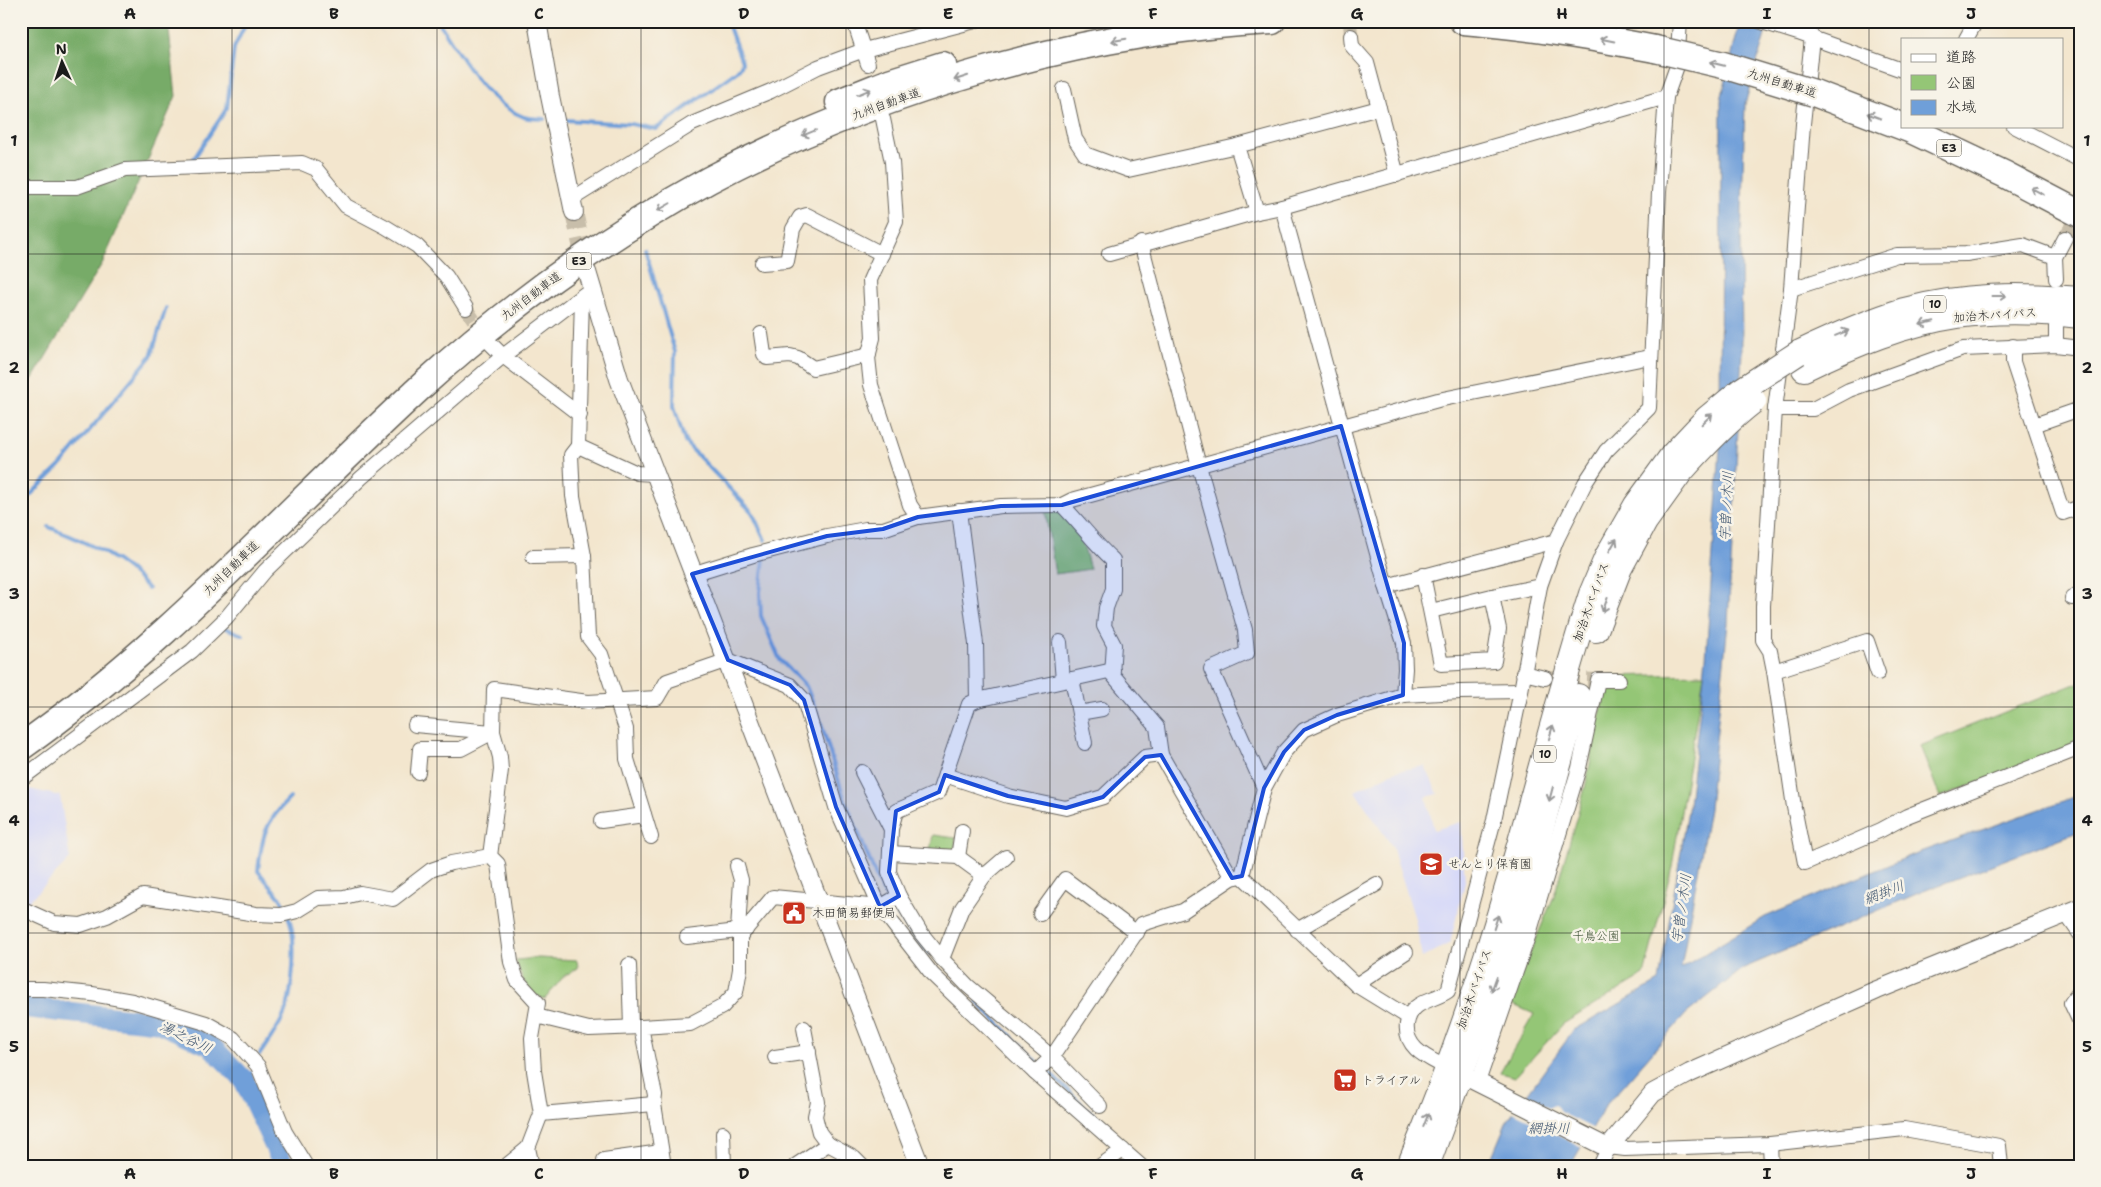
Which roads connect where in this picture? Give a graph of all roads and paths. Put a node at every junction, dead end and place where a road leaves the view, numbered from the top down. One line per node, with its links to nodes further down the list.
1 (537, 21): 32 (street)
2 (854, 21): 15 (street)
3 (975, 21): 15 (street)
4 (1126, 21): 96 (highway, 九州自動車道 / E3, one-way to 4)
5 (1272, 21): 99 (highway, 九州自動車道 / E3, one-way to 99)
6 (1463, 21): 11 (highway, 九州自動車道 / E3, one-way to 6)
7 (1607, 21): 11 (highway, 九州自動車道 / E3)
8 (1759, 21): 10 (street)
9 (1976, 21): 14 (street)
10 (1802, 27): 13 (street)
11 (1665, 34): 17 (highway, 九州自動車道 / E3); 19 (street)
12 (1352, 36): 20 (street)
13 (1812, 38): 16 (street); 44 (street)
14 (1967, 38)
15 (866, 57): 32 (street)
16 (1901, 70)
17 (1815, 84): 21 (highway, 九州自動車道 / E3); 23 (highway, 九州自動車道 / E3, one-way to 17)
18 (1064, 90): 27 (street)
19 (1666, 97): 29 (street); 57 (street)
20 (1379, 108): 27 (street); 29 (street)
21 (1901, 108)
22 (883, 119): 38 (street)
23 (1901, 125)
24 (1907, 128): 35 (highway, 九州自動車道 / E3, one-way to 24)
25 (1948, 128): 31 (highway, E3)
26 (2018, 128): 28 (street)
27 (1237, 146): 34 (street)
28 (2080, 160)
29 (1397, 175): 33 (street)
30 (21, 187): 47 (street)
31 (2080, 194)
32 (573, 205)
33 (1282, 207): 34 (street); 63 (street)
34 (1257, 212): 37 (street)
35 (2080, 214)
36 (2065, 238): 40 (street)
37 (1141, 243): 39 (street); 65 (street)
38 (882, 254): 41 (street); 55 (street)
39 (1108, 254)
40 (2055, 257): 43 (street); 44 (street)
41 (762, 264)
42 (587, 272): 45 (street)
43 (2056, 279)
44 (1791, 290): 59 (street)
45 (587, 293): 56 (street); 61 (street); 66 (street)
46 (2080, 299): 58 (highway, 加治木バイパス / 10, one-way to 46)
47 (466, 308)
48 (2080, 316): 58 (highway, 加治木バイパス / 10, one-way to 58)
49 (2056, 326): 52 (street)
50 (761, 334): 55 (street)
51 (488, 341): 56 (street)
52 (2056, 345): 53 (street); 54 (street)
53 (2013, 346): 59 (street); 62 (street)
54 (2080, 348)
55 (869, 355): 70 (street)
56 (503, 356): 61 (street); 105 (street)
57 (1650, 357): 63 (street); 71 (street)
58 (1801, 361): 144 (highway, 加治木バイパス / 10, bridge)
59 (1775, 409): 83 (street)
60 (2080, 409): 62 (street)
61 (580, 415): 64 (street)
62 (2034, 425): 68 (street)
63 (1341, 426): 65 (street); 76 (street)
64 (578, 446): 66 (street); 72 (street)
65 (1199, 466): 67 (street); 106 (street)
66 (655, 474): 74 (street)
67 (1062, 505): 69 (street); 82 (street)
68 (2080, 507)
69 (959, 511): 70 (street); 92 (street)
70 (918, 517): 74 (street)
71 (1556, 541): 75 (street); 77 (street)
72 (584, 556): 73 (street); 91 (street)
73 (533, 557)
74 (692, 574): 81 (street)
75 (1423, 575): 76 (street); 79 (street)
76 (1386, 586): 90 (street)
77 (1540, 586): 78 (street); 84 (street)
78 (1492, 596): 79 (street); 79 (street)
79 (1431, 611)
80 (1060, 642): 87 (street)
81 (728, 660): 91 (street); 120 (street); 121 (street)
82 (1113, 670): 87 (street); 101 (street)
83 (1774, 671): 85 (street); 100 (street)
84 (1524, 673): 86 (street); 89 (street)
85 (1878, 673)
86 (1545, 678)
87 (1068, 680): 92 (street); 94 (street)
88 (1619, 680): 144 (street)
89 (1521, 691): 90 (street); 137 (street)
90 (1403, 695): 106 (street)
91 (615, 700): 97 (street); 107 (street)
92 (977, 700): 104 (street)
93 (1102, 710): 94 (street)
94 (1079, 713): 98 (street)
95 (415, 725): 97 (street)
96 (21, 727)
97 (493, 732): 102 (street); 113 (street)
98 (1085, 743)
99 (21, 747)
100 (2080, 748)
101 (1161, 754): 104 (street); 118 (street)
102 (418, 772)
103 (862, 772): 109 (street)
104 (945, 775): 109 (street)
105 (21, 779)
106 (1264, 788): 118 (street)
107 (644, 815): 108 (street); 111 (street)
108 (601, 821)
109 (892, 829): 112 (street)
110 (962, 831): 114 (street)
111 (651, 837)
112 (890, 853): 114 (street); 121 (street)
113 (490, 856): 122 (street); 136 (street)
114 (958, 857): 117 (street)
115 (1006, 857): 117 (street)
116 (737, 866): 125 (street)
117 (984, 876): 131 (street)
118 (1237, 877): 126 (street); 127 (street)
119 (1377, 884): 126 (street)
120 (817, 900): 121 (street); 125 (street); 162 (street)
121 (889, 902): 131 (street); 143 (street)
122 (21, 908)
123 (2073, 911): 128 (street); 151 (street)
124 (1040, 914): 127 (street)
125 (742, 930): 129 (street); 139 (street)
126 (1297, 930): 133 (street)
127 (1137, 933): 143 (street)
128 (2080, 934)
129 (687, 937)
130 (1406, 952): 133 (street)
131 (942, 959): 143 (street)
132 (629, 965): 139 (street)
133 (1356, 985): 137 (street)
134 (21, 989): 157 (street)
135 (2080, 991): 138 (street)
136 (536, 1016): 139 (street); 147 (street)
137 (1408, 1016): 144 (street)
138 (2080, 1022)
139 (636, 1027): 145 (street)
140 (804, 1028): 141 (street)
141 (809, 1052): 142 (street); 149 (street)
142 (775, 1058)
143 (1044, 1065): 146 (street); 153 (street)
144 (1470, 1078): 151 (street); 165 (highway, 加治木バイパス / 10, one-way to 144); 166 (highway, 加治木バイパス / 10)
145 (654, 1104): 147 (street); 154 (street)
146 (1100, 1106)
147 (540, 1114): 152 (street)
148 (723, 1134): 160 (street)
149 (828, 1144): 156 (street); 161 (street)
150 (1770, 1144): 151 (street); 168 (street); 169 (street)
151 (1606, 1146): 167 (street)
152 (528, 1148): 158 (street); 159 (street)
153 (1124, 1150): 163 (street); 164 (street)
154 (663, 1159): 155 (street)
155 (604, 1160)
156 (799, 1164)
157 (306, 1166)
158 (506, 1166)
159 (532, 1166)
160 (724, 1166)
161 (862, 1166)
162 (920, 1166)
163 (1100, 1166)
164 (1141, 1166)
165 (1409, 1166)
166 (1427, 1166)
167 (1600, 1166)
168 (1771, 1166)
169 (2001, 1166)

